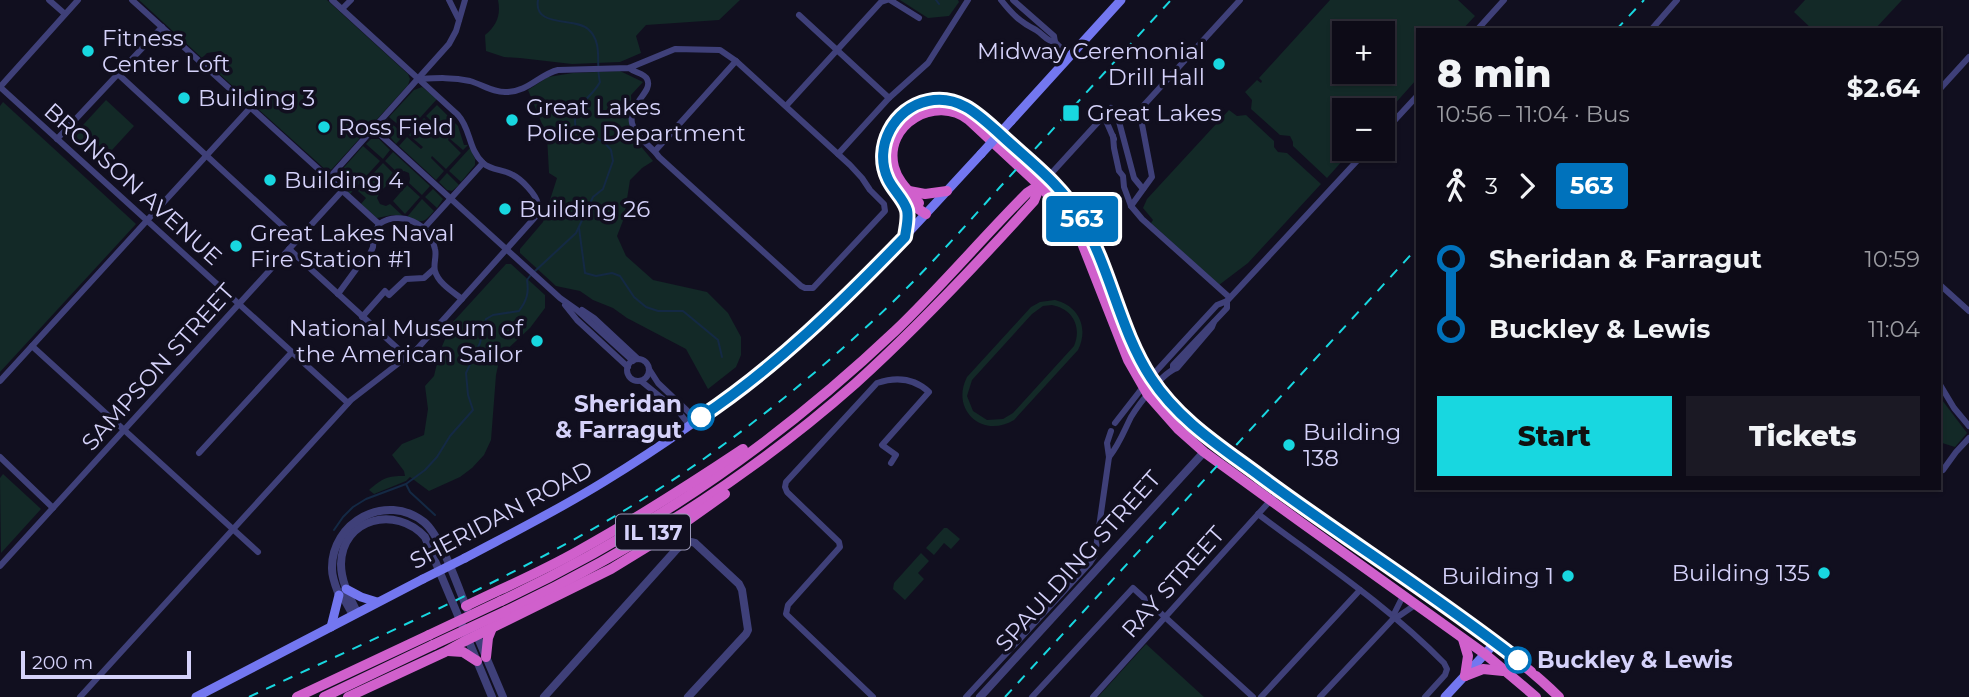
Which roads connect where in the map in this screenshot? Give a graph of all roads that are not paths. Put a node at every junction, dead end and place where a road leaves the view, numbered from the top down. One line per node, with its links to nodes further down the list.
1 (49, 0): 17 (street)
2 (78, 0): 17 (street)
3 (132, 0): 21 (street)
4 (332, 0): 16 (street)
5 (351, 0): 16 (street)
6 (449, 0): 20 (street)
7 (465, 0): 20 (street)
8 (888, 0): 19 (street); 25 (street)
9 (968, 0): 35 (street)
10 (1001, 0): 24 (street)
11 (1013, 0): 24 (street)
12 (1121, 0): 26 (main road, SHERIDAN ROAD)
13 (1240, 0): 49 (street)
14 (1504, 0): 22 (street)
15 (1677, 0): 23 (street)
16 (342, 9): 31 (street)
17 (65, 14): 32 (street)
18 (799, 15): 25 (street)
19 (919, 18)
20 (459, 20): 31 (street)
21 (162, 27): 30 (street); 37 (street)
22 (1479, 28)
23 (1653, 28)
24 (1055, 42): 26 (street)
25 (838, 51): 35 (street); 36 (street)
26 (1069, 56): 51 (main road, SHERIDAN ROAD, bridge)
27 (1969, 57): 33 (street)
28 (736, 61): 29 (street); 36 (street); 42 (street)
29 (629, 68): 31 (street); 42 (street)
30 (118, 74): 41 (street); 44 (street)
31 (418, 79): 40 (street); 46 (street)
32 (0, 86): 41 (street, BRONSON AVENUE)
33 (1941, 88)
34 (1416, 97): 39 (street)
35 (889, 98): 43 (street)
36 (786, 106): 43 (street)
37 (250, 108): 44 (street); 47 (street)
38 (1104, 116): 48 (street); 49 (street); 54 (street)
39 (1395, 120)
40 (373, 128): 47 (street); 53 (street)
41 (57, 139): 56 (street, BRONSON AVENUE)
42 (655, 151): 43 (street)
43 (838, 154)
44 (207, 156): 56 (street); 60 (street)
45 (1357, 161): 67 (street)
46 (483, 163): 53 (street); 62 (street)
47 (329, 178): 50 (street)
48 (1044, 181): 52 (highway); 78 (highway); 86 (highway, IL 137); 87 (highway, IL 137)
49 (1143, 189): 54 (street)
50 (342, 191): 57 (street); 60 (street, SAMPSON STREET)
51 (947, 191): 52 (highway); 55 (main road, SHERIDAN ROAD)
52 (902, 192): 55 (highway); 59 (highway)
53 (450, 198): 58 (street); 62 (street)
54 (1130, 206): 67 (street)
55 (926, 214): 59 (main road, SHERIDAN ROAD)
56 (148, 221): 68 (street, BRONSON AVENUE); 71 (street)
57 (379, 224): 58 (street); 65 (street)
58 (424, 228): 63 (street)
59 (905, 237): 81 (main road, SHERIDAN ROAD)
60 (298, 240): 61 (street, SAMPSON STREET)
61 (289, 249): 65 (street); 68 (street, SAMPSON STREET)
62 (507, 250): 66 (street); 74 (street)
63 (434, 269): 66 (street); 70 (street)
64 (1941, 286): 69 (street)
65 (338, 294): 70 (street)
66 (462, 299): 73 (street)
67 (1228, 299): 78 (street); 78 (street)
68 (239, 304): 72 (street, BRONSON AVENUE); 84 (street, SAMPSON STREET)
69 (1969, 311)
70 (362, 317): 73 (street)
71 (32, 346): 76 (street); 84 (street)
72 (292, 352): 80 (street, BRONSON AVENUE); 90 (street)
73 (407, 357): 80 (street)
74 (633, 362): 75 (street); 77 (street)
75 (649, 369): 77 (street); 81 (street)
76 (0, 381)
77 (640, 381): 81 (street)
78 (1150, 386): 82 (street); 89 (highway); 92 (street); 95 (highway)
79 (1941, 386): 83 (street)
80 (348, 403): 98 (street)
81 (693, 423): 104 (main road, SHERIDAN ROAD, bridge)
82 (1115, 423)
83 (1969, 426)
84 (124, 430): 96 (street, SAMPSON STREET); 98 (street)
85 (1111, 431): 92 (street)
86 (777, 433): 106 (highway); 107 (highway, IL 137)
87 (790, 437): 107 (highway, IL 137); 112 (highway)
88 (1969, 438): 94 (street)
89 (1205, 452): 95 (highway); 133 (street, SPAULDING STREET)
90 (199, 453)
91 (0, 457): 96 (street)
92 (1109, 457): 132 (street)
93 (891, 463): 131 (street)
94 (1943, 470)
95 (1275, 495): 97 (street, RAY STREET); 103 (highway); 116 (highway)
96 (53, 508): 100 (street, SAMPSON STREET)
97 (1258, 514): 101 (street); 109 (street, RAY STREET)
98 (233, 529): 99 (street); 122 (street)
99 (258, 552)
100 (0, 566)
101 (1360, 590): 110 (street); 137 (street)
102 (343, 592): 104 (main road); 106 (street); 108 (street); 111 (main road); 113 (street)
103 (1404, 596): 105 (highway); 110 (street)
104 (377, 602): 108 (main road, SHERIDAN ROAD)
105 (1415, 605): 110 (street); 114 (highway)
106 (466, 606): 113 (street)
107 (503, 606): 115 (highway, IL 137, bridge)
108 (355, 614): 111 (main road, SHERIDAN ROAD)
109 (1166, 617): 134 (street); 135 (street, RAY STREET); 136 (street)
110 (1394, 618): 138 (street); 139 (street)
111 (331, 627): 123 (main road, SHERIDAN ROAD)
112 (492, 628): 113 (highway); 119 (highway)
113 (473, 637): 117 (highway); 119 (street)
114 (1463, 639): 118 (highway); 121 (highway)
115 (431, 640): 124 (highway, IL 137); 125 (highway, IL 137)
116 (1495, 643): 118 (main road); 142 (highway)
117 (445, 652): 119 (highway); 126 (highway)
118 (1485, 654): 120 (highway); 121 (main road)
119 (482, 659): 127 (street); 128 (street)
120 (1505, 671): 121 (highway); 141 (highway)
121 (1465, 676): 140 (main road)
122 (80, 697)
123 (196, 697)
124 (297, 697)
125 (324, 697)
126 (348, 697)
127 (492, 697)
128 (503, 697)
129 (544, 697): 130 (street)
130 (688, 697)
131 (873, 697)
132 (966, 697)
133 (980, 697)
134 (1032, 697)
135 (1093, 697)
136 (1253, 697)
137 (1261, 697)
138 (1320, 697)
139 (1425, 697)
140 (1446, 697)
141 (1535, 697)
142 (1559, 697)

